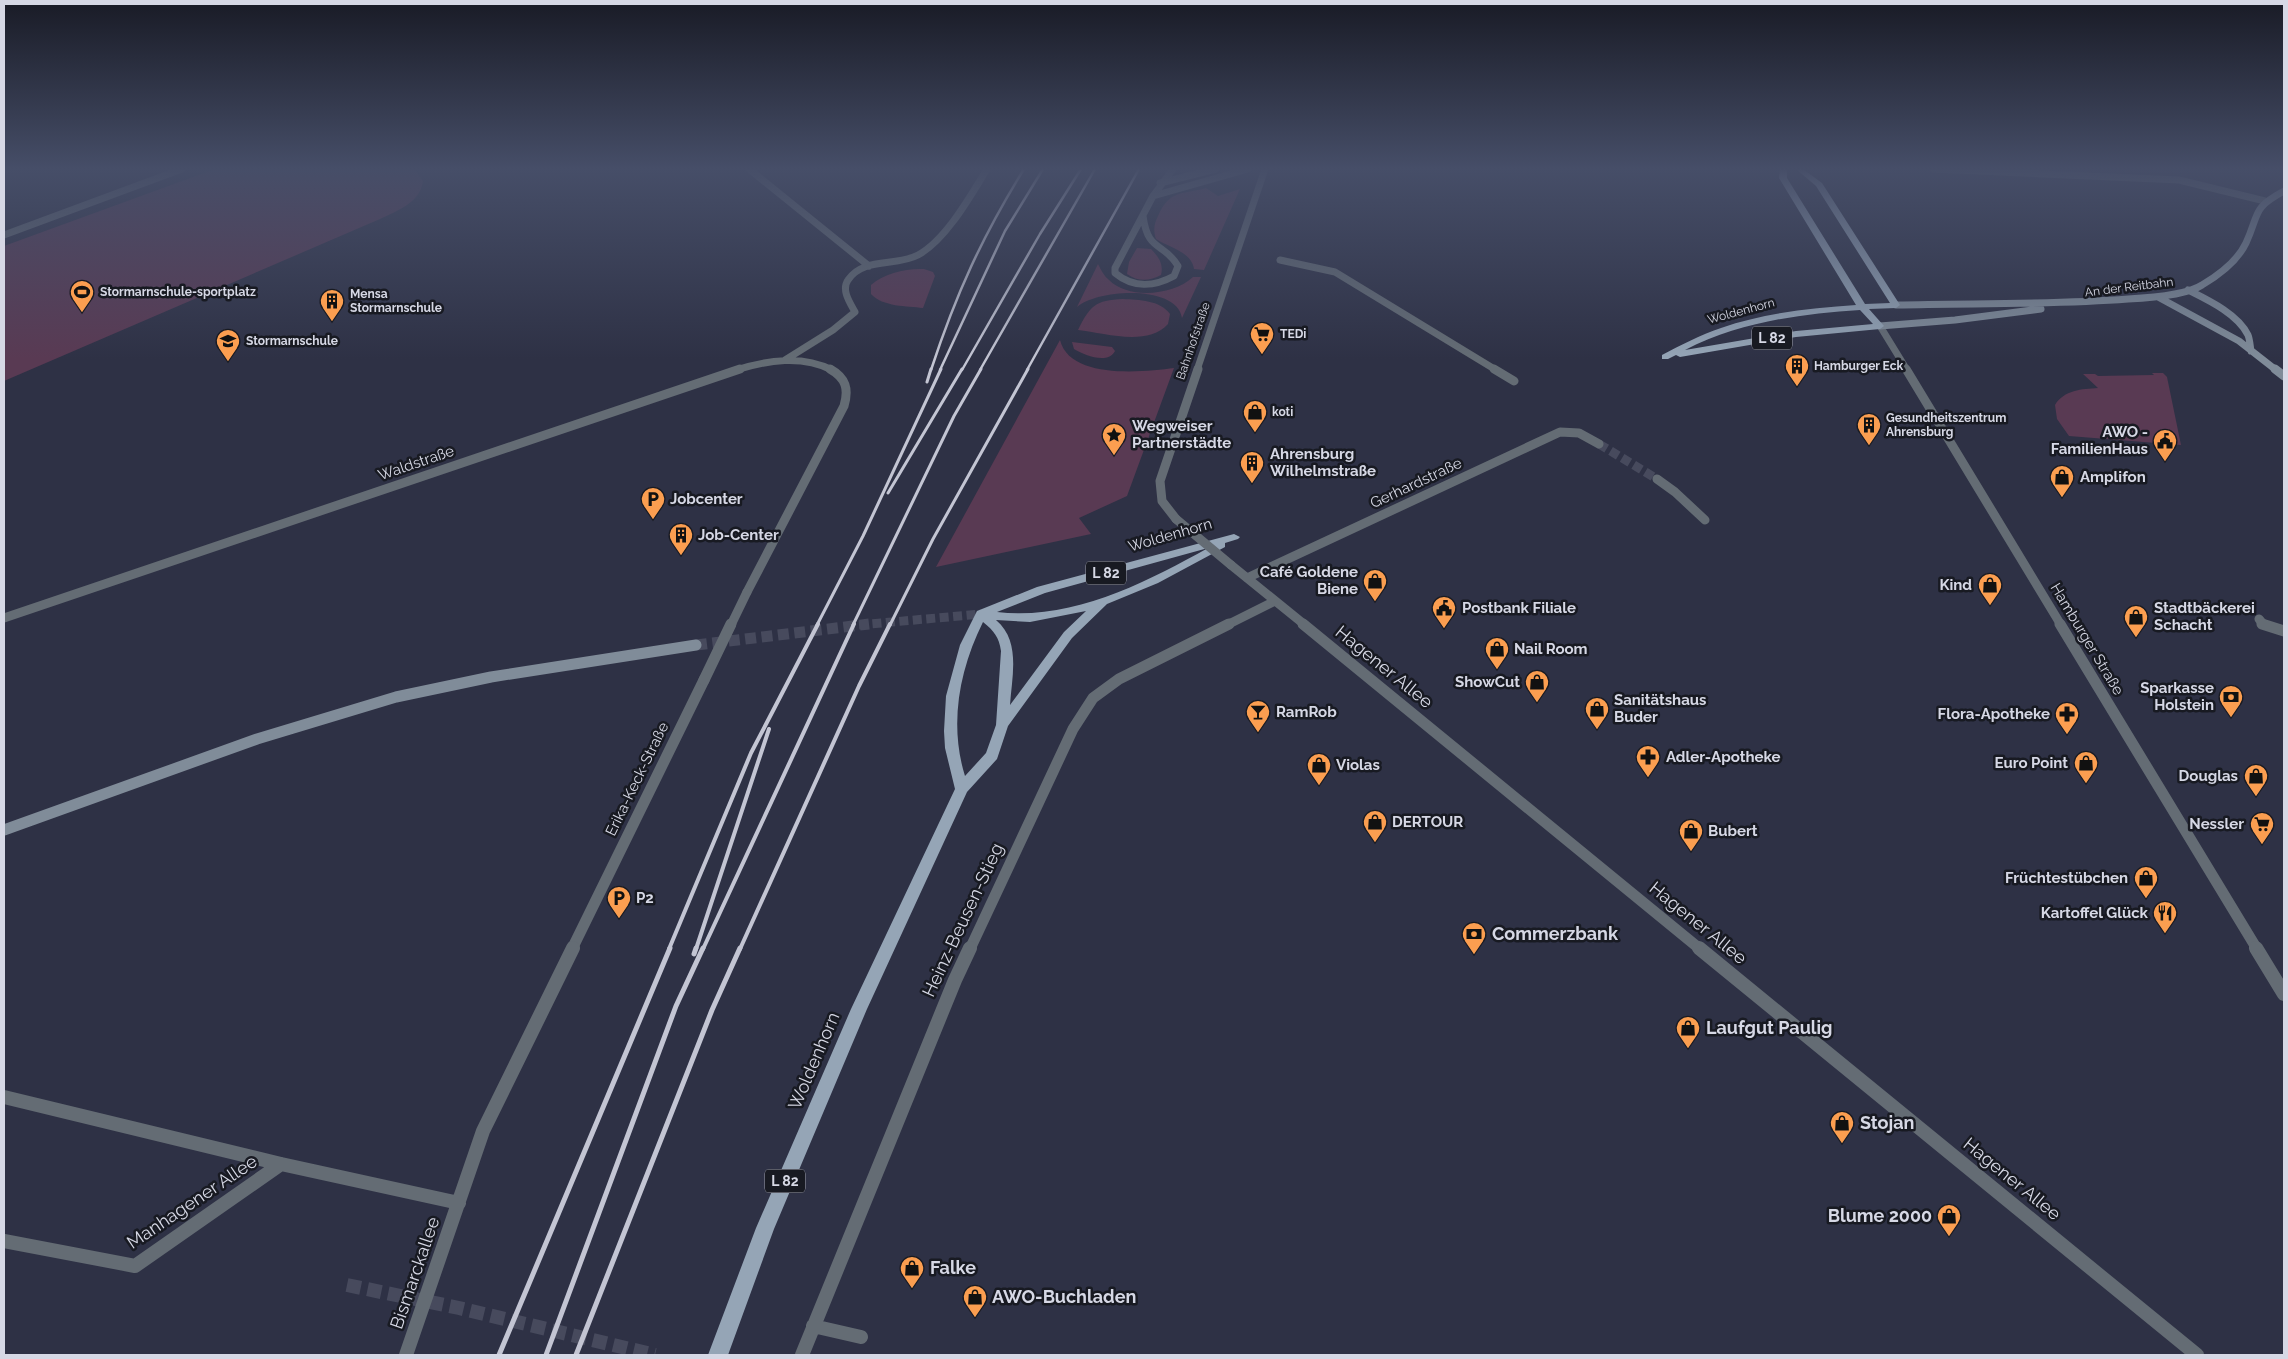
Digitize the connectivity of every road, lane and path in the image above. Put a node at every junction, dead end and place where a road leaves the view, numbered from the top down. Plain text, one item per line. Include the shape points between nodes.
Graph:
1 (828, 232) edge
2 (941, 232) edge
3 (1134, 232) edge
4 (1146, 232) edge
5 (1243, 232) edge
6 (1816, 232) edge
7 (1849, 232) edge
8 (2249, 232) edge
9 (1280, 260) dead end
10 (869, 266) junction
11 (2188, 290) junction
12 (2158, 297) junction
13 (2068, 304) junction
14 (1896, 306) junction
15 (1862, 307) junction
16 (1880, 326) junction
17 (2252, 351) junction
18 (784, 360) junction
19 (839, 376) joint
20 (2284, 376) edge
21 (1514, 381) dead end
22 (1599, 444) tunnel mouth
23 (1657, 479) tunnel mouth
24 (1176, 519) joint
25 (1705, 520) dead end
26 (1247, 578) junction
27 (1106, 599) junction
28 (1275, 601) junction
29 (981, 614) junction
30 (4, 618) edge
31 (2259, 619) dead end
32 (2284, 631) edge
33 (696, 645) tunnel mouth
34 (1002, 725) junction
35 (962, 790) junction
36 (4, 830) edge
37 (2284, 994) edge
38 (4, 1097) edge
39 (282, 1164) junction
40 (459, 1203) junction
41 (4, 1241) edge
42 (813, 1326) junction
43 (861, 1337) dead end
44 (406, 1355) edge
45 (718, 1355) edge
46 (802, 1355) edge
47 (2197, 1355) edge

1 - 10 street
2 - 10 street via 934,243 917,255 898,262
3 - 4 street via 1115,273 1120,279 1154,285 1174,276 1178,266 1172,255
5 - 24 street, Bahnhofstraße via 1160,481 1162,501
6 - 15 main road, Hamburger Straße
7 - 14 main road
8 - 11 street, An der Reitbahn via 2236,258 2210,281
9 - 21 street via 1335,272
10 - 18 street via 854,272 846,282 846,294 855,312 833,330
11 - 12 street, An der Reitbahn
11 - 17 street via 2239,324
12 - 13 street, An der Reitbahn
12 - 17 street via 2207,322
13 - 14 street, An der Reitbahn
13 - 16 street, An der Reitbahn via 1973,318
14 - 15 main road, Woldenhorn / L 82
14 - 16 main road
15 - 16 main road, Hamburger Straße
15 - 16 main road, Woldenhorn / L 82 via 1772,318 1744,325 1700,340 1666,357 1796,334
16 - 37 street, Hamburger Straße
17 - 20 street
18 - 19 street, Waldstraße via 819,364
18 - 30 street, Waldstraße via 766,361 649,398
19 - 40 street, Erika-Keck-Straße, bridge via 845,382 847,392 844,406 747,592 483,1132
22 - 26 street, Gerhardstraße via 1579,433 1560,432
23 - 25 street
24 - 26 street, Hagener Allee, bridge
26 - 28 street, Hagener Allee
27 - 29 main road, Woldenhorn / L 82 via 1030,618
27 - 29 main road, Woldenhorn / L 82 via 1181,568 1234,537 1041,590
27 - 34 main road, Woldenhorn / L 82 via 1068,635
28 - 42 street, Heinz-Beusen-Stieg via 1127,674 1093,698 1074,729 955,980
28 - 47 street, Hagener Allee
29 - 34 main road, Woldenhorn / L 82 via 1005,639
29 - 35 main road via 961,657 951,722 952,749
31 - 32 street via 2264,625
33 - 36 street via 491,677 396,697 257,739
34 - 35 main road, Woldenhorn / L 82 via 992,755
35 - 45 main road, Woldenhorn / L 82 via 855,1018 765,1228
38 - 39 street, Manhagener Allee
39 - 40 street, Manhagener Allee
39 - 41 street, Manhagener Allee via 135,1266
40 - 44 street, Bismarckallee
42 - 43 street
42 - 46 street, Heinz-Beusen-Stieg

